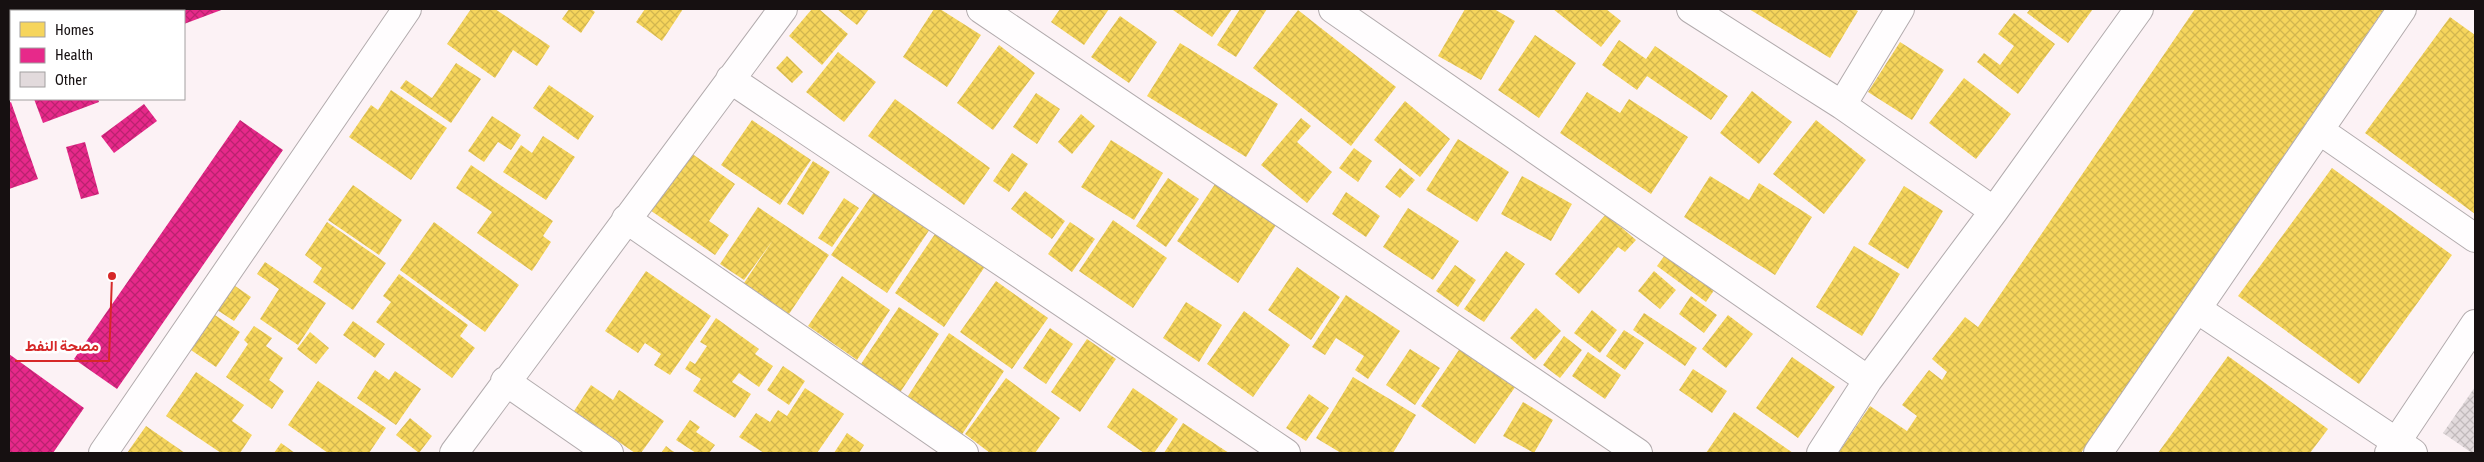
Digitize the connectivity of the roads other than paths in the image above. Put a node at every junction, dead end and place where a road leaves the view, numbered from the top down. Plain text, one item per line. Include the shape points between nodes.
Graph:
1 (407, 9) edge
2 (783, 9) edge
3 (980, 9) edge
4 (1333, 9) edge
5 (1691, 9) edge
6 (1900, 9) edge
7 (2139, 9) edge
8 (2402, 9) edge
9 (730, 79) junction
10 (1842, 104) junction
11 (2319, 130) junction
12 (1994, 211) junction
13 (626, 219) junction
14 (2475, 238) edge
15 (2197, 309) junction
16 (2475, 324) edge
17 (1868, 380) junction
18 (505, 381) junction
19 (2399, 449) edge
20 (103, 453) edge
21 (454, 453) edge
22 (609, 453) edge
23 (964, 453) edge
24 (1286, 453) edge
25 (1638, 453) edge
26 (1821, 453) edge
27 (2098, 453) edge

1 - 20 street
2 - 9 street
3 - 25 street
4 - 17 street
5 - 10 street
6 - 10 street
7 - 12 street
8 - 11 street
9 - 13 street
9 - 24 street
10 - 12 street
11 - 14 street
11 - 15 street
12 - 17 street
13 - 18 street
13 - 23 street
15 - 19 street
15 - 27 street
16 - 19 street
17 - 26 street
18 - 21 street
18 - 22 street

